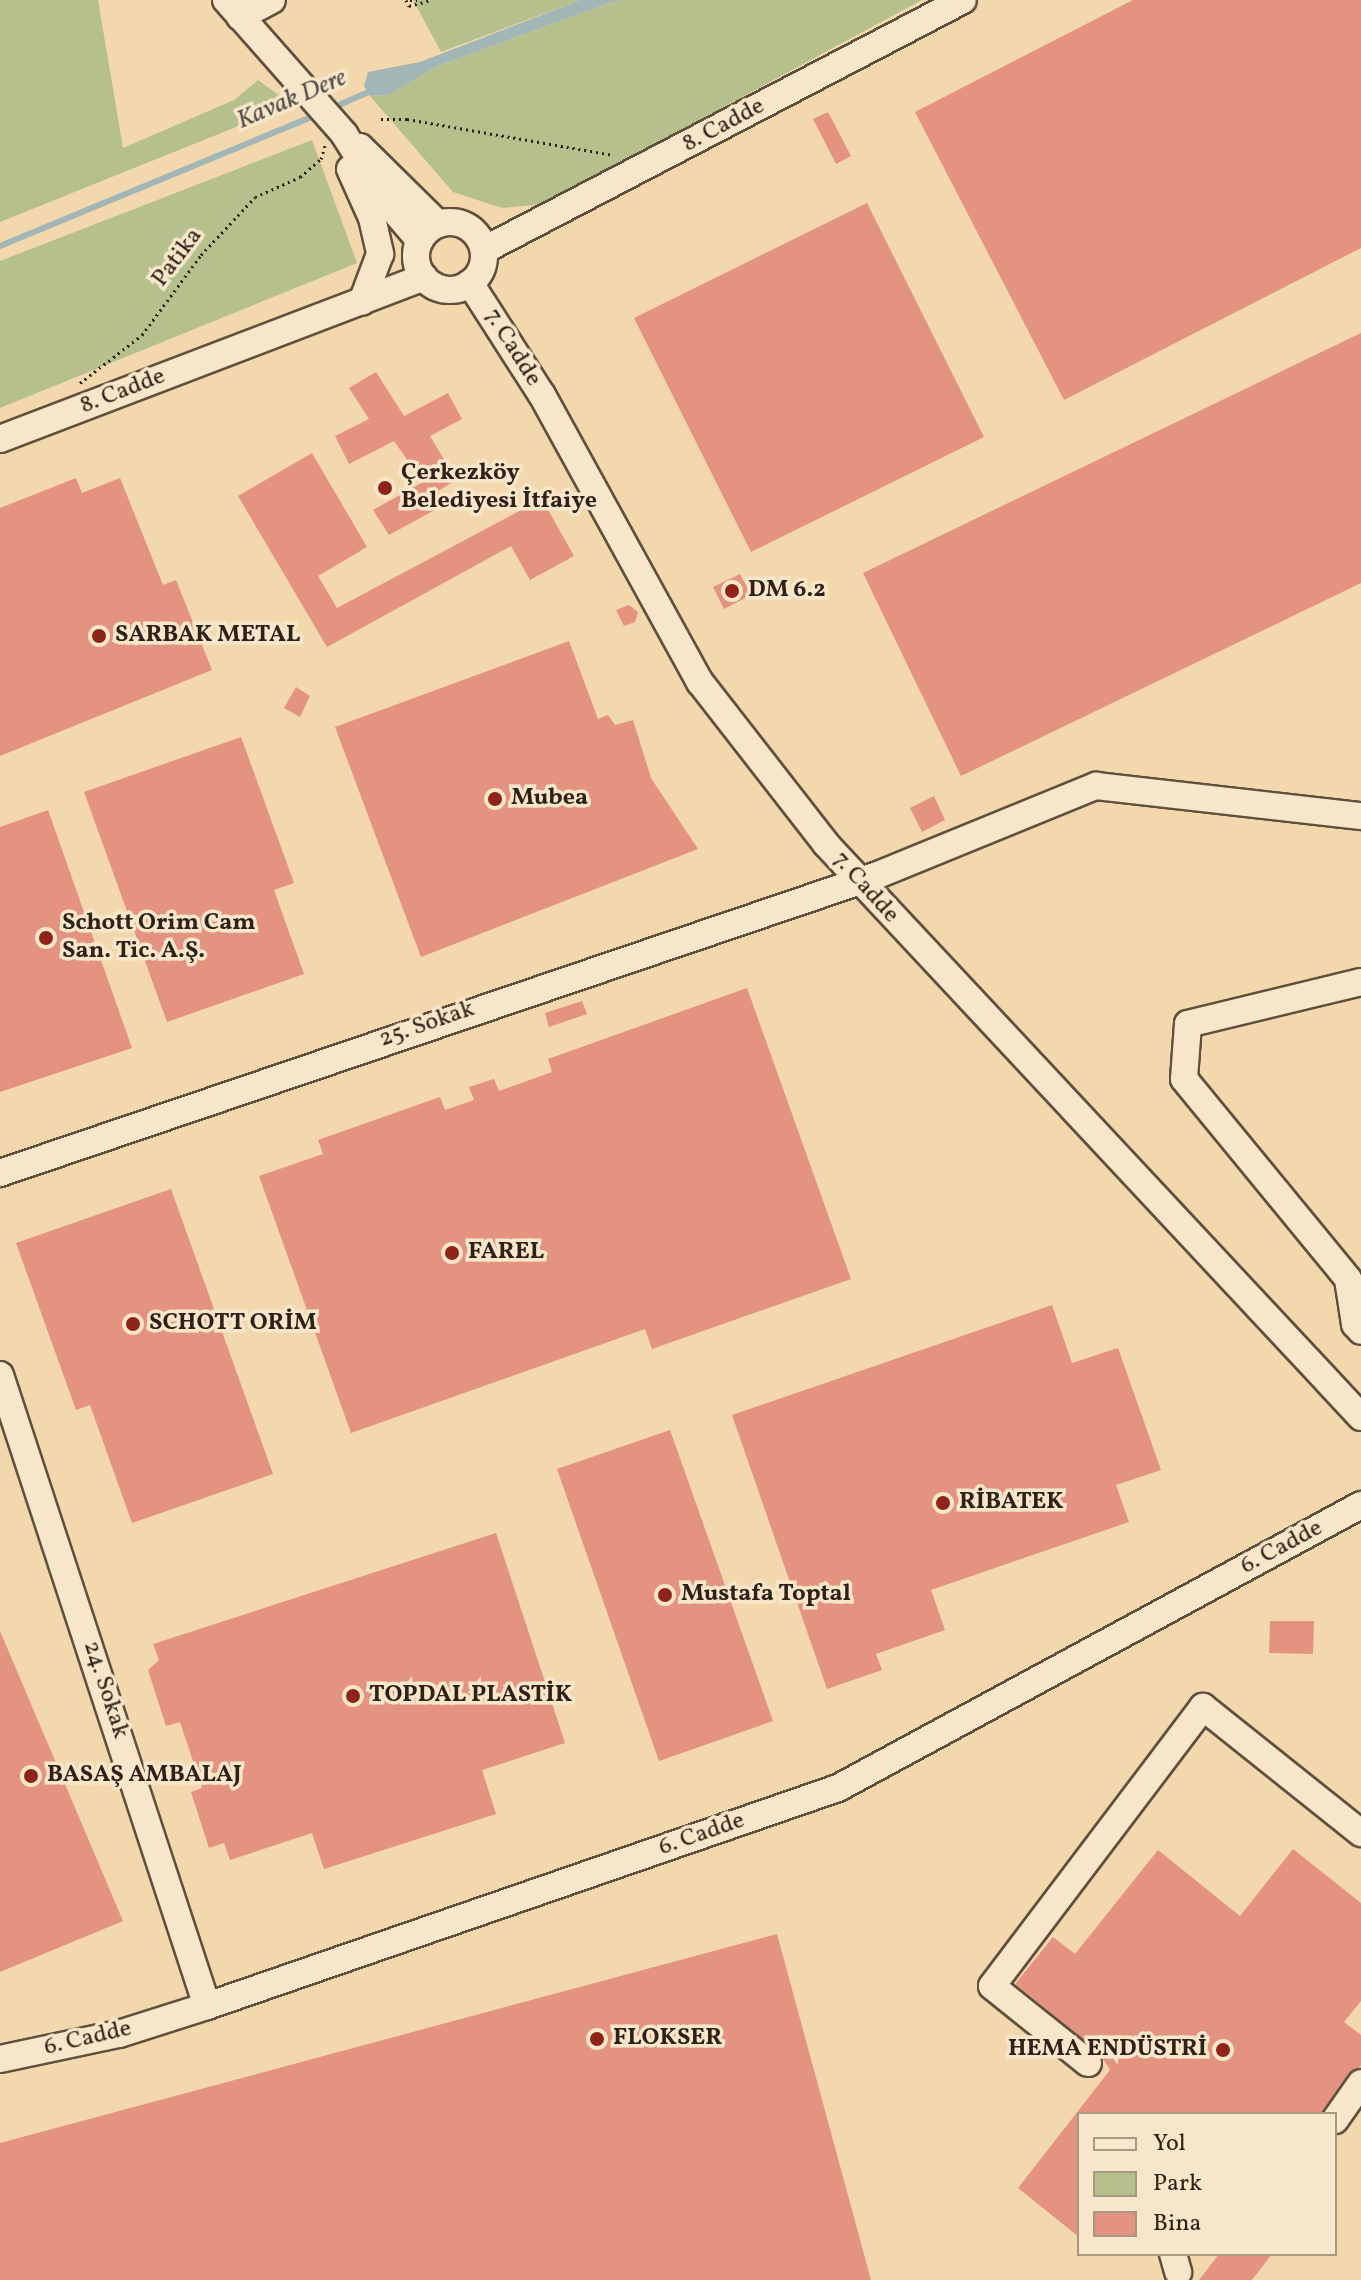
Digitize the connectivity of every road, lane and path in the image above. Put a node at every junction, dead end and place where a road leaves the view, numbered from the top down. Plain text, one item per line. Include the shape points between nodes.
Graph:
1 (272, 0) edge
2 (408, 0) edge
3 (417, 0) edge
4 (431, 0) edge
5 (963, 0) edge
6 (233, 8) edge
7 (381, 119) dead end
8 (335, 135) junction
9 (616, 156) dead end
10 (429, 232) junction
11 (484, 250) junction
12 (424, 277) junction
13 (470, 283) junction
14 (362, 302) junction
15 (75, 387) dead end
16 (0, 439) edge
17 (1361, 816) edge
18 (856, 880) junction
19 (1361, 982) edge
20 (0, 1173) edge
21 (1361, 1331) edge
22 (0, 1375) edge
23 (1361, 1417) edge
24 (1361, 1505) edge
25 (1361, 1833) edge
26 (207, 2006) junction
27 (0, 2059) edge
28 (1088, 2063) dead end
29 (1361, 2083) edge
30 (1337, 2117) edge

1 - 6 street
2 - 3 path
2 - 4 path via 409,6
5 - 11 street, 8. Cadde
6 - 8 street via 314,98
7 - 9 path via 407,119
8 - 10 street via 386,201
8 - 14 street via 372,218 380,254
8 - 15 path, Patika via 321,159 300,177 255,197 201,255 142,335
10 - 11 street via 463,225 477,235
10 - 12 street via 417,257
11 - 13 street via 482,267
12 - 13 street via 450,290
12 - 14 street, 8. Cadde
13 - 18 street, 7. Cadde via 542,395 700,682
14 - 16 street, 8. Cadde
17 - 18 street, 25. Sokak via 1096,786
18 - 20 street, 25. Sokak
18 - 23 street, 7. Cadde
19 - 21 street via 1188,1024 1184,1079 1348,1279 1355,1324
22 - 26 street, 24. Sokak
24 - 26 street, 6. Cadde via 838,1788
25 - 28 street via 1203,1707 992,1986
26 - 27 street, 6. Cadde via 119,2034
29 - 30 street

